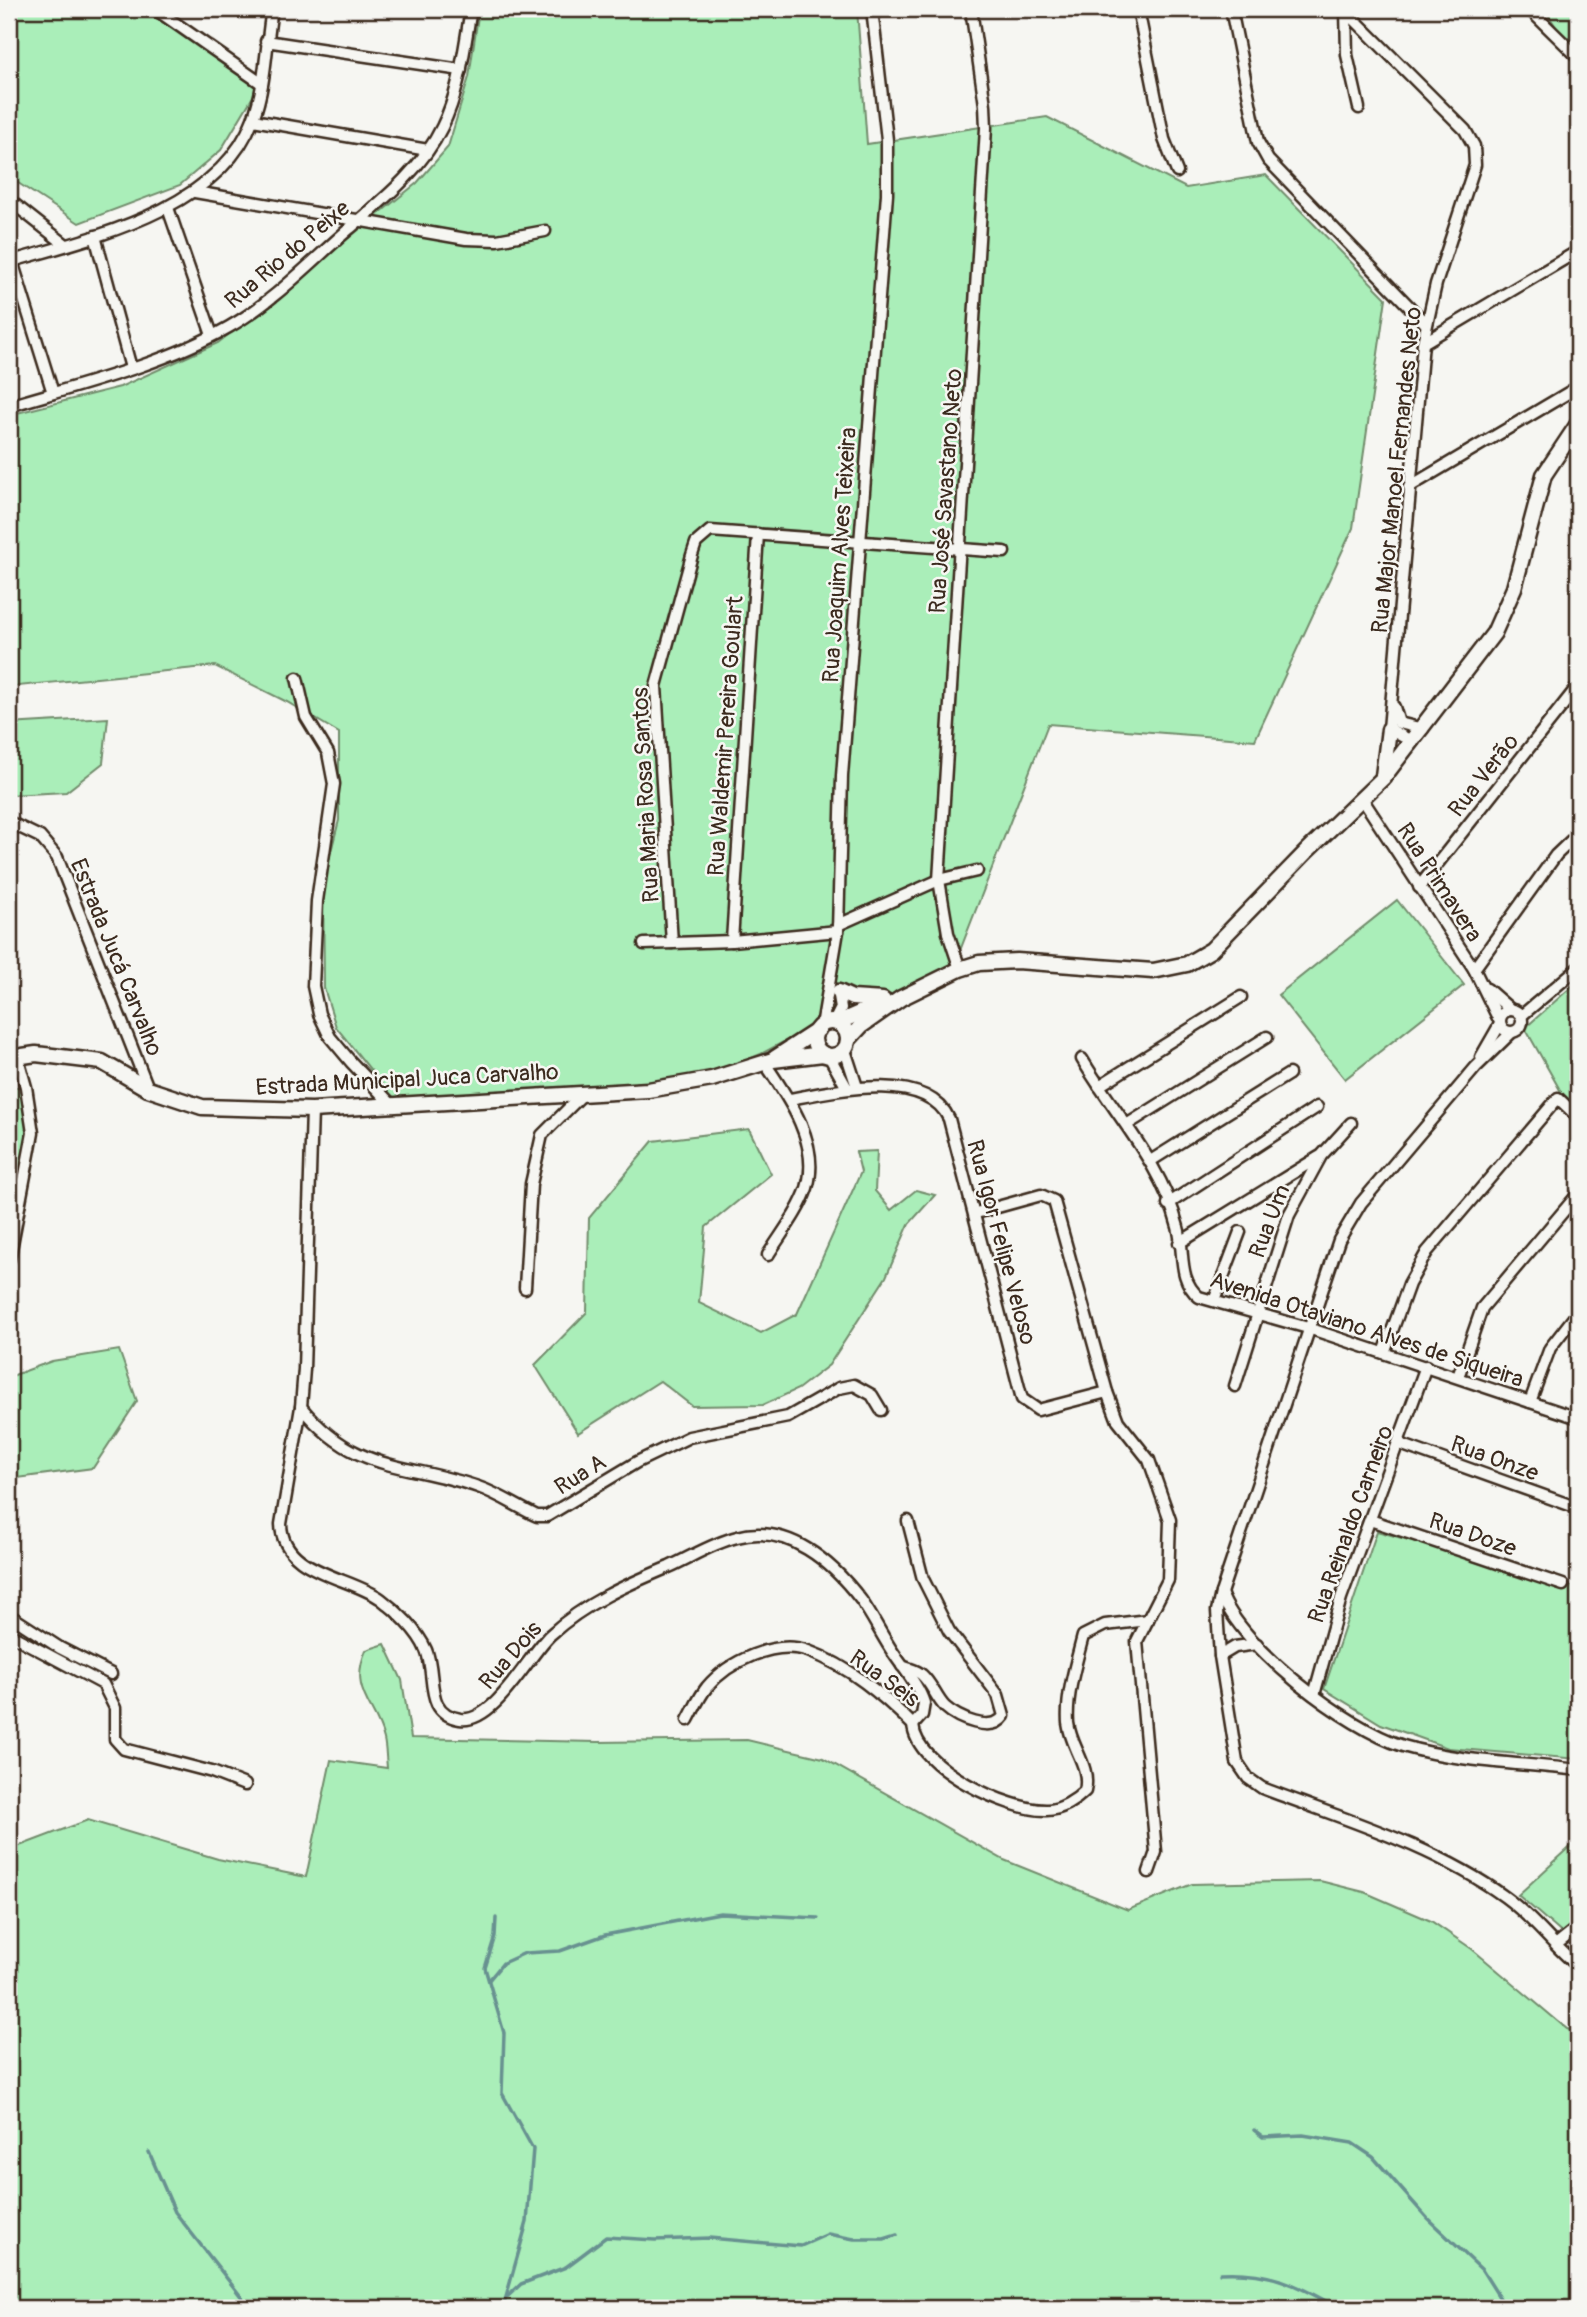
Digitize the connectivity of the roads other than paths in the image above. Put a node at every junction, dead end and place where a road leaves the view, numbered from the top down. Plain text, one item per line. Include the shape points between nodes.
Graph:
1 (155, 9) edge
2 (271, 9) edge
3 (471, 9) edge
4 (872, 9) edge
5 (971, 9) edge
6 (1138, 9) edge
7 (1231, 9) edge
8 (1345, 9) edge
9 (1530, 9) edge
10 (267, 41) junction
11 (1578, 57) edge
12 (461, 70) junction
13 (261, 83) junction
14 (1359, 108) dead end
15 (253, 120) junction
16 (428, 150) junction
17 (1177, 172) dead end
18 (195, 192) junction
19 (9, 200) edge
20 (168, 208) junction
21 (357, 222) junction
22 (545, 231) dead end
23 (94, 236) junction
24 (66, 245) junction
25 (1578, 251) edge
26 (10, 261) edge
27 (1426, 324) junction
28 (212, 335) junction
29 (1423, 343) junction
30 (131, 368) junction
31 (1578, 387) edge
32 (53, 393) junction
33 (9, 406) edge
34 (1576, 435) edge
35 (1409, 487) junction
36 (758, 534) junction
37 (858, 540) junction
38 (961, 548) junction
39 (1004, 552) dead end
40 (297, 678) dead end
41 (1578, 686) edge
42 (1393, 700) junction
43 (1389, 729) junction
44 (1423, 729) junction
45 (1413, 742) junction
46 (1383, 778) junction
47 (1363, 800) junction
48 (9, 822) edge
49 (1578, 834) edge
50 (977, 871) dead end
51 (939, 880) junction
52 (1419, 887) junction
53 (838, 928) junction
54 (732, 941) junction
55 (672, 943) junction
56 (644, 944) dead end
57 (960, 968) junction
58 (1578, 968) edge
59 (1474, 969) junction
60 (833, 973) junction
61 (1484, 986) junction
62 (839, 992) junction
63 (1241, 997) dead end
64 (895, 999) junction
65 (1511, 1010) junction
66 (1521, 1016) junction
67 (1499, 1022) junction
68 (828, 1025) junction
69 (1511, 1033) junction
70 (1266, 1037) dead end
71 (847, 1045) junction
72 (826, 1055) junction
73 (13, 1057) edge
74 (1082, 1059) dead end
75 (768, 1061) junction
76 (1476, 1067) junction
77 (1289, 1074) dead end
78 (1099, 1086) junction
79 (852, 1087) junction
80 (148, 1089) junction
81 (583, 1094) junction
82 (790, 1100) junction
83 (392, 1105) junction
84 (1317, 1107) dead end
85 (312, 1110) junction
86 (1578, 1117) edge
87 (1351, 1123) dead end
88 (1128, 1124) junction
89 (1321, 1156) junction
90 (1152, 1160) junction
91 (1578, 1194) edge
92 (1168, 1204) junction
93 (976, 1213) junction
94 (1240, 1232) dead end
95 (1179, 1243) junction
96 (768, 1255) dead end
97 (9, 1260) edge
98 (525, 1288) dead end
99 (1214, 1301) junction
100 (1578, 1312) edge
101 (1258, 1314) junction
102 (1308, 1328) junction
103 (1384, 1353) junction
104 (1426, 1366) junction
105 (1458, 1377) junction
106 (1235, 1386) dead end
107 (1107, 1392) junction
108 (1530, 1402) junction
109 (301, 1407) junction
110 (881, 1410) dead end
111 (1578, 1418) edge
112 (1400, 1444) junction
113 (1578, 1508) edge
114 (1370, 1520) junction
115 (908, 1521) dead end
116 (1563, 1585) dead end
117 (1221, 1592) junction
118 (9, 1615) edge
119 (1148, 1620) junction
120 (9, 1634) edge
121 (1257, 1644) junction
122 (1220, 1656) junction
123 (902, 1666) junction
124 (111, 1674) dead end
125 (1314, 1695) junction
126 (922, 1715) joint
127 (688, 1720) dead end
128 (913, 1725) junction
129 (1578, 1770) edge
130 (245, 1786) dead end
131 (1149, 1872) dead end
132 (1578, 1927) edge
133 (1557, 1944) junction
134 (1578, 1966) edge

1 - 13 street
2 - 10 street
3 - 12 street, Rua Rio do Peixe
4 - 37 street, Rua Joaquim Alves Teixeira via 887,140 887,194
5 - 38 street, Rua José Savastano Neto via 985,105
6 - 17 street via 1164,139
7 - 27 street via 1258,142 1268,160
8 - 14 street via 1347,55
8 - 27 street, Rua Major Manoel Fernandes Neto via 1465,130 1474,146 1475,165
9 - 11 street
10 - 12 street
10 - 13 street
12 - 16 street, Rua Rio do Peixe via 451,107
13 - 15 street
15 - 16 street
15 - 18 street via 224,164
16 - 21 street, Rua Rio do Peixe via 411,173
18 - 20 street
18 - 21 street
19 - 24 street
20 - 23 street
20 - 28 street
21 - 22 street via 486,240
21 - 28 street, Rua Rio do Peixe via 261,304
23 - 24 street
23 - 30 street
24 - 26 street
25 - 29 street
26 - 32 street
27 - 29 street, Rua Major Manoel Fernandes Neto
28 - 30 street, Rua Rio do Peixe
29 - 35 street, Rua Major Manoel Fernandes Neto
30 - 32 street, Rua Rio do Peixe
31 - 35 street
32 - 33 street, Rua Rio do Peixe
34 - 44 street via 1551,463 1539,490 1501,620
35 - 42 street, Rua Major Manoel Fernandes Neto
36 - 37 street
36 - 54 street, Rua Waldemir Pereira Goulart
36 - 55 street, Rua Maria Rosa Santos via 710,531 696,543 656,686
37 - 38 street
37 - 53 street, Rua Joaquim Alves Teixeira via 842,776
38 - 39 street
38 - 51 street, Rua José Savastano Neto
40 - 83 street via 306,717 328,752 334,785 317,901 313,986 319,1014 344,1054
41 - 52 street, Rua Verão
42 - 43 street, Rua Major Manoel Fernandes Neto
42 - 44 street via 1399,723
43 - 45 street
43 - 46 street
44 - 45 street
45 - 46 street
46 - 47 street
47 - 52 street, Rua Primavera
47 - 57 street via 1196,960 1153,971 996,961
48 - 80 street, Estrada Jucá Carvalho via 40,836 57,858
49 - 59 street via 1556,855
50 - 51 street
51 - 53 street
51 - 57 street, Rua José Savastano Neto via 948,933
52 - 59 street, Rua Primavera
53 - 54 street
53 - 60 street, Rua Joaquim Alves Teixeira
54 - 55 street
55 - 56 street
57 - 64 street
58 - 66 street
59 - 61 street, Rua Primavera
60 - 62 street
60 - 68 street, Rua Joaquim Alves Teixeira
61 - 65 street, Rua Primavera
61 - 67 street, Rua Primavera
62 - 64 street via 852,998
62 - 68 street via 841,1008
63 - 78 street
64 - 68 street
64 - 71 street via 870,1018
65 - 66 street
65 - 67 street via 1503,1013
66 - 69 street via 1521,1027
67 - 69 street
67 - 76 street
68 - 71 street via 846,1030
68 - 72 street via 815,1041
68 - 75 street
69 - 76 street
70 - 88 street
71 - 72 street
71 - 79 street
72 - 75 street
72 - 79 street
73 - 80 street, Estrada Municipal Juca Carvalho via 79,1057 102,1062
73 - 97 street via 26,1087 33,1133
74 - 78 street, Avenida Otaviano Alves de Siqueira
75 - 81 street, Estrada Municipal Juca Carvalho via 712,1079 648,1090
75 - 82 street
76 - 102 street via 1361,1203 1348,1224
77 - 90 street
78 - 88 street, Avenida Otaviano Alves de Siqueira
79 - 82 street, Rua Igor Felipe Veloso
79 - 93 street, Rua Igor Felipe Veloso via 914,1092 942,1105
80 - 85 street, Estrada Municipal Juca Carvalho via 202,1107
81 - 83 street, Estrada Municipal Juca Carvalho
81 - 98 street via 542,1135 531,1184
82 - 96 street via 804,1135 810,1168 802,1199
83 - 85 street, Estrada Municipal Juca Carvalho
84 - 92 street
85 - 109 street, Rua Dois
86 - 103 street via 1558,1098 1427,1252 1409,1284
87 - 89 street, Rua Um
88 - 90 street, Avenida Otaviano Alves de Siqueira
89 - 95 street
89 - 101 street, Rua Um via 1289,1215
90 - 92 street, Avenida Otaviano Alves de Siqueira
91 - 105 street via 1482,1308
92 - 95 street, Avenida Otaviano Alves de Siqueira
93 - 107 street via 1041,1195 1054,1201
93 - 107 street, Rua Igor Felipe Veloso via 1022,1399 1038,1410
94 - 99 street
95 - 99 street, Avenida Otaviano Alves de Siqueira via 1192,1291
99 - 101 street, Avenida Otaviano Alves de Siqueira
100 - 108 street via 1550,1348
101 - 102 street, Avenida Otaviano Alves de Siqueira
101 - 106 street, Rua Um
102 - 103 street, Avenida Otaviano Alves de Siqueira
102 - 117 street
103 - 104 street, Avenida Otaviano Alves de Siqueira
104 - 105 street, Avenida Otaviano Alves de Siqueira
104 - 112 street, Rua Reinaldo Carneiro
105 - 108 street, Avenida Otaviano Alves de Siqueira
107 - 119 street via 1118,1421 1149,1460 1170,1520 1168,1580
108 - 111 street, Avenida Otaviano Alves de Siqueira
109 - 110 street, Rua A via 351,1452 478,1487 537,1516 547,1516 689,1437 788,1417 839,1388 853,1385 872,1395
109 - 123 street, Rua Dois via 281,1537 296,1557 376,1595 396,1613 425,1647 434,1700 447,1715 468,1719 489,1709 550,1635 607,1595 723,1541 754,1534 794,1542 827,1561 865,1606
112 - 113 street, Rua Onze
112 - 114 street, Rua Reinaldo Carneiro
114 - 116 street, Rua Doze
114 - 125 street, Rua Reinaldo Carneiro via 1341,1598
115 - 123 street via 922,1579 949,1631 998,1695 1004,1716 989,1724 964,1717 943,1705 922,1675
117 - 121 street via 1226,1606
117 - 122 street
118 - 124 street
119 - 128 street via 1105,1625 1083,1636 1068,1722 1088,1780 1086,1791 1057,1809 1028,1807 949,1775 921,1746
119 - 131 street via 1138,1642 1156,1852
120 - 130 street via 103,1684 113,1700 115,1739 124,1749 212,1772
121 - 122 street via 1235,1647
121 - 125 street
122 - 133 street via 1237,1762 1248,1778 1262,1788 1443,1861 1503,1895
123 - 126 street, Rua Dois via 922,1698
125 - 129 street via 1399,1745
126 - 128 street, Rua Seis
127 - 128 street, Rua Seis via 707,1688 730,1668 768,1651 799,1649 872,1687
132 - 133 street
133 - 134 street

